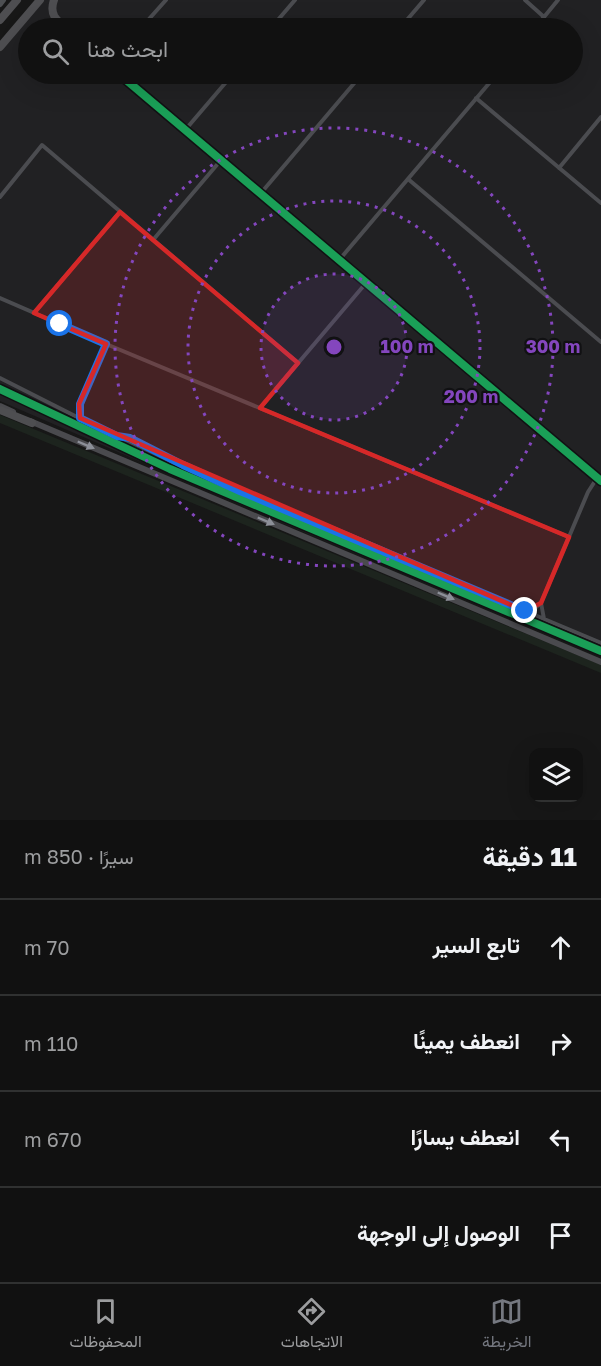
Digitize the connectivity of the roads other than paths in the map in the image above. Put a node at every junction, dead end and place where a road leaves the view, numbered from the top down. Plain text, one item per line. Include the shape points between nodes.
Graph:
1 (3, 0) edge
2 (17, 0) edge
3 (40, 0) edge
4 (54, 0) edge
5 (166, 0) edge
6 (295, 0) edge
7 (424, 0) edge
8 (525, 0) edge
9 (558, 0) edge
10 (0, 4) edge
11 (544, 17) joint
12 (25, 18) edge
13 (55, 18) edge
14 (150, 18) edge
15 (280, 18) edge
16 (409, 18) edge
17 (0, 20) edge
18 (18, 26) edge
19 (0, 47) edge
20 (131, 84) edge
21 (224, 84) edge
22 (354, 84) edge
23 (488, 84) edge
24 (476, 98) junction
25 (601, 117) edge
26 (186, 129) junction
27 (221, 160) junction
28 (559, 168) junction
29 (408, 179) junction
30 (261, 193) junction
31 (0, 197) edge
32 (601, 203) edge
33 (120, 212) junction
34 (153, 240) junction
35 (340, 259) junction
36 (366, 282) junction
37 (0, 298) edge
38 (34, 313) junction
39 (601, 342) edge
40 (106, 344) junction
41 (298, 363) junction
42 (0, 378) edge
43 (0, 389) edge
44 (0, 408) edge
45 (73, 408) junction
46 (260, 408) junction
47 (80, 418) junction
48 (32, 423) joint
49 (117, 436) junction
50 (182, 473) junction
51 (599, 479) edge
52 (569, 537) junction
53 (541, 603) junction
54 (525, 611) junction
55 (544, 619) junction
56 (601, 643) edge
57 (601, 651) edge
58 (601, 662) edge

1 - 10 main road
2 - 17 highway
3 - 12 highway
4 - 13 highway
5 - 14 street
6 - 15 street
7 - 16 street
8 - 11 street
9 - 11 street
18 - 19 highway
20 - 26 street
21 - 26 street
22 - 30 street
23 - 24 street
24 - 28 street
24 - 29 street
25 - 28 street
26 - 27 street
27 - 30 street
27 - 34 street
28 - 32 street
29 - 35 street
29 - 39 street
30 - 35 street
31 - 33 street via 42,145
33 - 34 street
33 - 38 street
34 - 41 street
35 - 36 street
36 - 41 street
36 - 51 street
37 - 38 street
38 - 40 street
40 - 45 street
40 - 46 street
41 - 46 street
42 - 45 street
43 - 50 street
44 - 48 highway
45 - 47 street
45 - 47 street
46 - 52 street
47 - 49 street
48 -> 58 street
49 - 50 street
49 - 54 street via 130,438 240,491
50 - 57 street
51 - 52 street via 588,492
52 - 53 street
53 - 54 street
53 - 55 street
54 - 55 street
55 - 56 street

